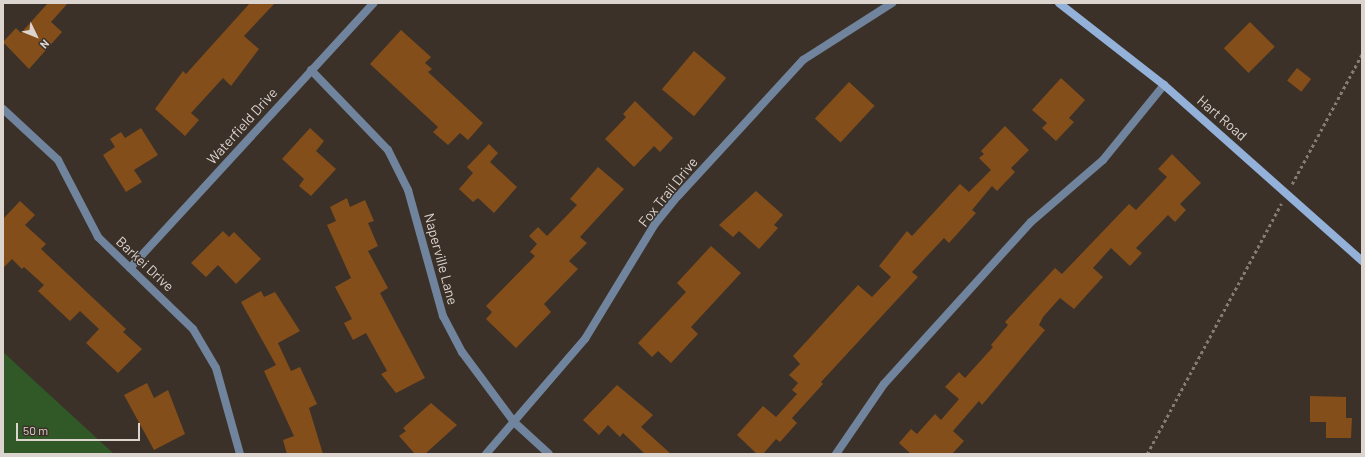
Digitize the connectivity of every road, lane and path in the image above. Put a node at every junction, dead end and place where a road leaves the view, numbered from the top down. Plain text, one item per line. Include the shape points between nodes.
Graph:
1 (374, 3) edge
2 (892, 3) edge
3 (1059, 3) edge
4 (1362, 54) edge
5 (311, 70) junction
6 (1164, 85) junction
7 (3, 109) edge
8 (1288, 191) junction
9 (1362, 261) edge
10 (130, 268) junction
11 (514, 422) junction
12 (240, 454) edge
13 (486, 454) edge
14 (549, 454) edge
15 (836, 454) edge
16 (1147, 454) edge

1 - 5 street, Waterfield Drive
2 - 11 street, Fox Trail Drive via 802,60 678,196 655,224 585,339
3 - 6 street, Hart Road
4 - 8 path
5 - 10 street, Waterfield Drive
5 - 11 street, Naperville Lane via 388,150 408,190 443,316 462,352
6 - 8 street, Hart Road
6 - 15 street via 1103,160 1031,222 884,384
7 - 10 street, Barkei Drive via 58,160 98,237
8 - 9 street, Hart Road
8 - 16 path
10 - 12 street, Barkei Drive via 193,329 205,348 216,368
11 - 13 street, Fox Trail Drive
11 - 14 street, Naperville Lane

